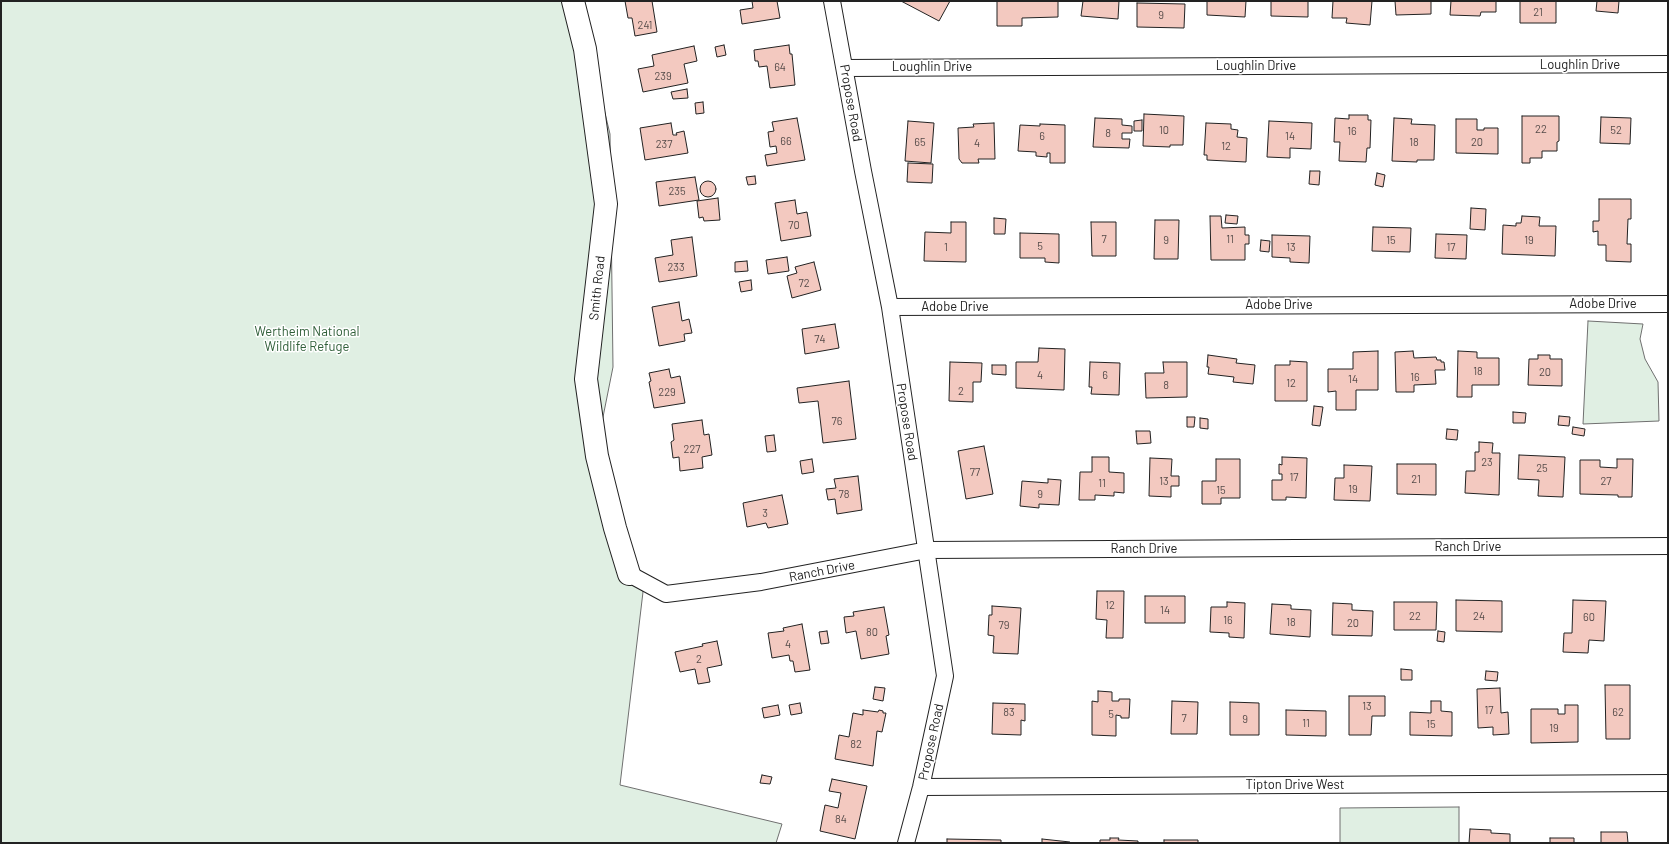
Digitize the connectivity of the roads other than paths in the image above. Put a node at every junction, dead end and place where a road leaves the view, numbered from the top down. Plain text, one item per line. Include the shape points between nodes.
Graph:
1 (573, 1) edge
2 (832, 1) edge
3 (1668, 64) edge
4 (845, 68) junction
5 (1668, 304) edge
6 (890, 307) junction
7 (1668, 546) edge
8 (926, 550) junction
9 (629, 574) joint
10 (1668, 783) edge
11 (921, 786) junction
12 (906, 843) edge

1 - 9 street, Smith Road via 585,48 606,204 586,379 597,456
2 - 4 street, Propose Road
3 - 4 street, Loughlin Drive
4 - 6 street, Propose Road
5 - 6 street, Adobe Drive
6 - 8 street, Propose Road
7 - 8 street, Ranch Drive
8 - 9 street, Ranch Drive via 761,582 666,594
8 - 11 street, Propose Road via 945,676
10 - 11 street, Tipton Drive West
11 - 12 street, Propose Road

